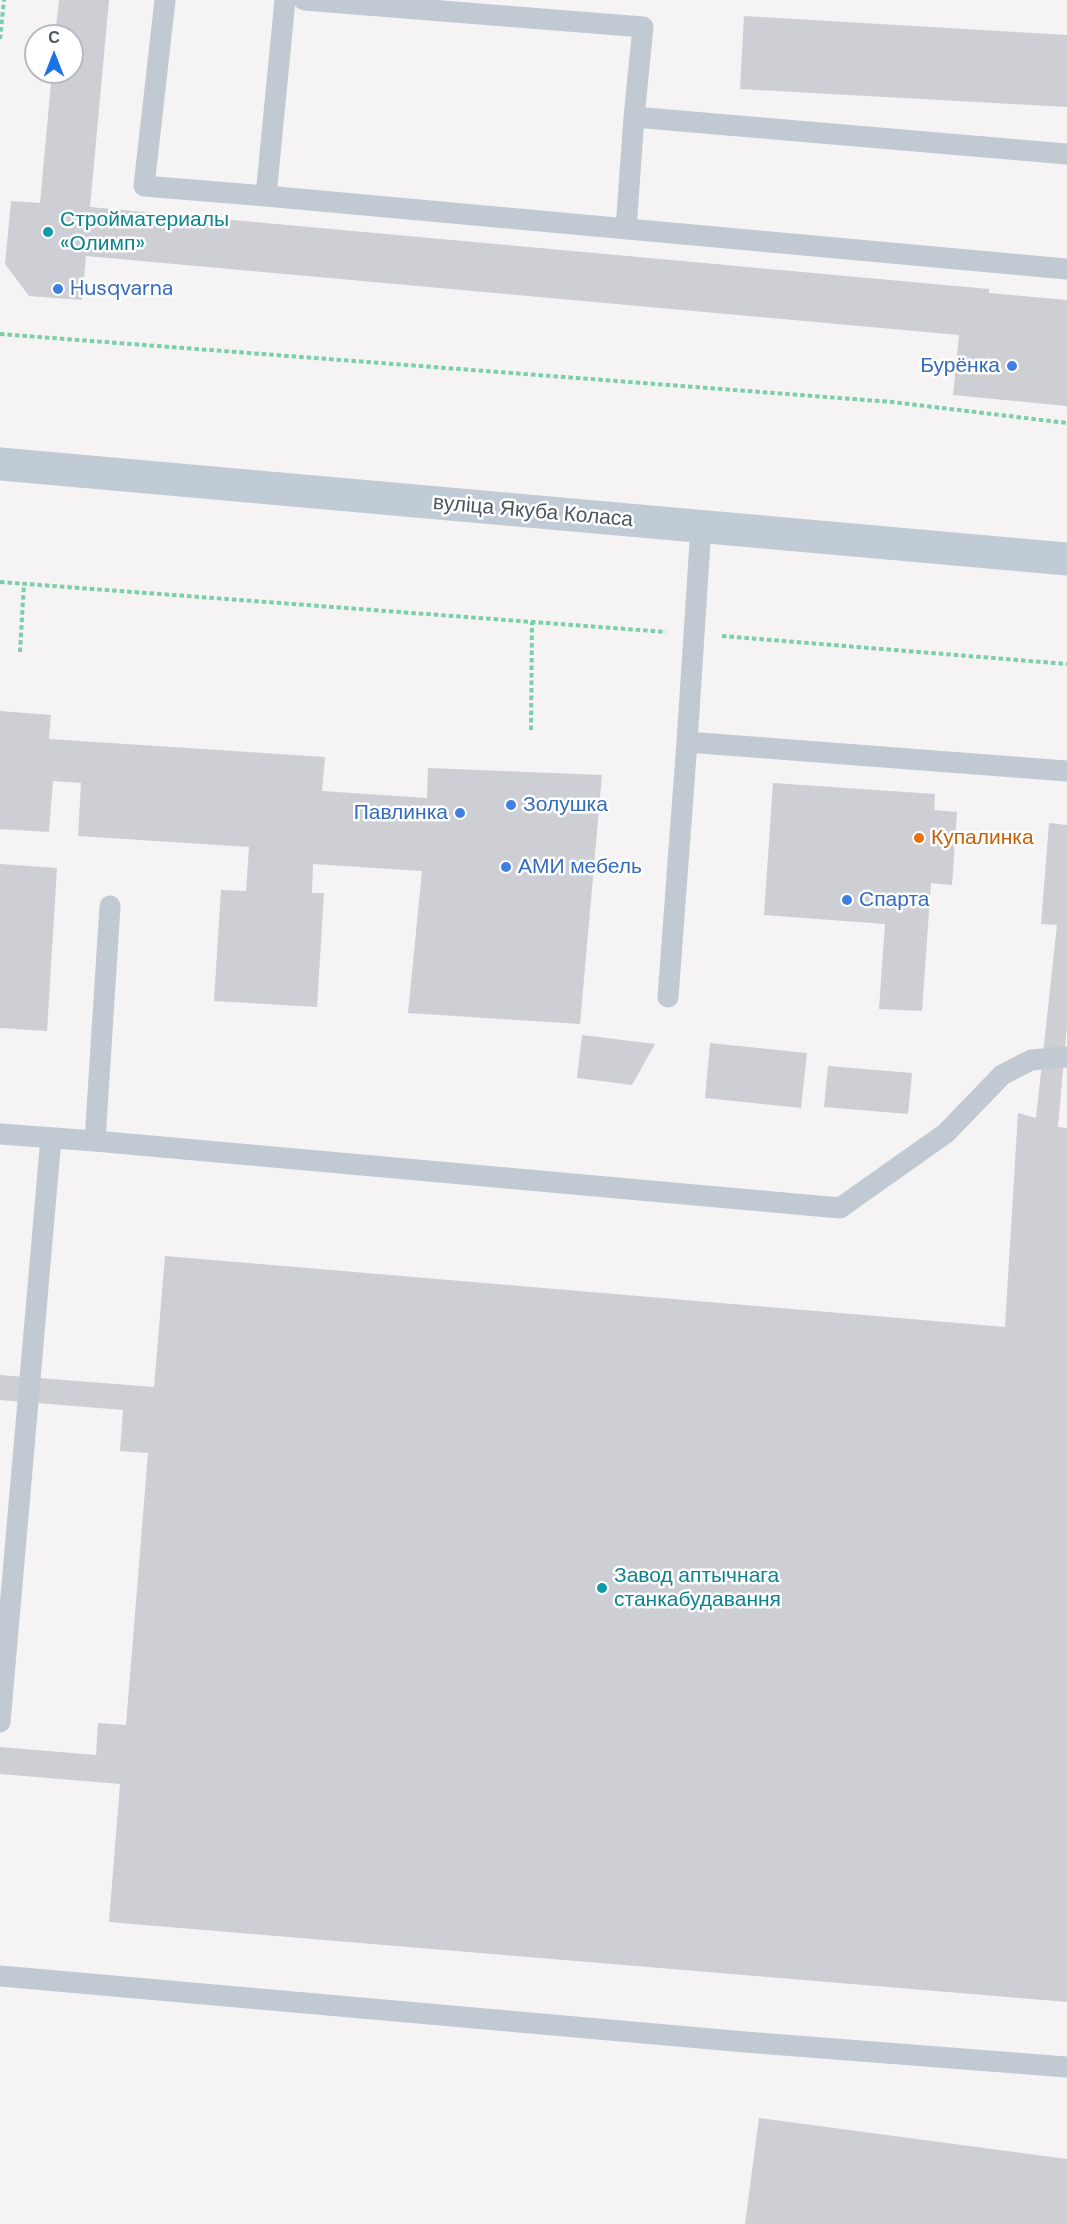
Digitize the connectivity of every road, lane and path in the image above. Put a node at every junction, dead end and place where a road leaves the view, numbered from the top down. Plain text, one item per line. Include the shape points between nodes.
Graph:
1 (4, 0) edge
2 (165, 0) edge
3 (285, 0) edge
4 (304, 0) edge
5 (0, 39) edge
6 (634, 117) junction
7 (1067, 154) edge
8 (266, 196) junction
9 (626, 228) junction
10 (1067, 269) edge
11 (0, 334) edge
12 (1067, 423) edge
13 (0, 464) edge
14 (701, 527) junction
15 (1067, 559) edge
16 (0, 582) edge
17 (24, 584) junction
18 (532, 622) junction
19 (694, 634) junction
20 (20, 651) dead end
21 (1067, 664) edge
22 (531, 730) dead end
23 (687, 742) junction
24 (1067, 771) edge
25 (110, 906) dead end
26 (668, 997) dead end
27 (1067, 1056) edge
28 (0, 1134) edge
29 (51, 1138) junction
30 (95, 1141) junction
31 (0, 1722) edge
32 (0, 1976) edge
33 (1067, 2067) edge

1 - 5 path
2 - 8 lane via 144,186
3 - 8 lane
4 - 6 lane via 643,27
6 - 7 lane
6 - 9 lane
8 - 9 lane
9 - 10 lane
11 - 12 path via 892,402
13 - 14 main road, вуліца Якуба Коласа
14 - 15 main road, вуліца Якуба Коласа
14 - 19 lane
16 - 17 path
17 - 18 path
17 - 20 path
18 - 19 path
18 - 22 path
19 - 21 path
19 - 23 lane
23 - 24 lane
23 - 26 lane
25 - 30 lane
27 - 30 lane via 1030,1060 1002,1075 946,1133 840,1208
28 - 29 lane
29 - 30 lane
29 - 31 lane
32 - 33 lane

